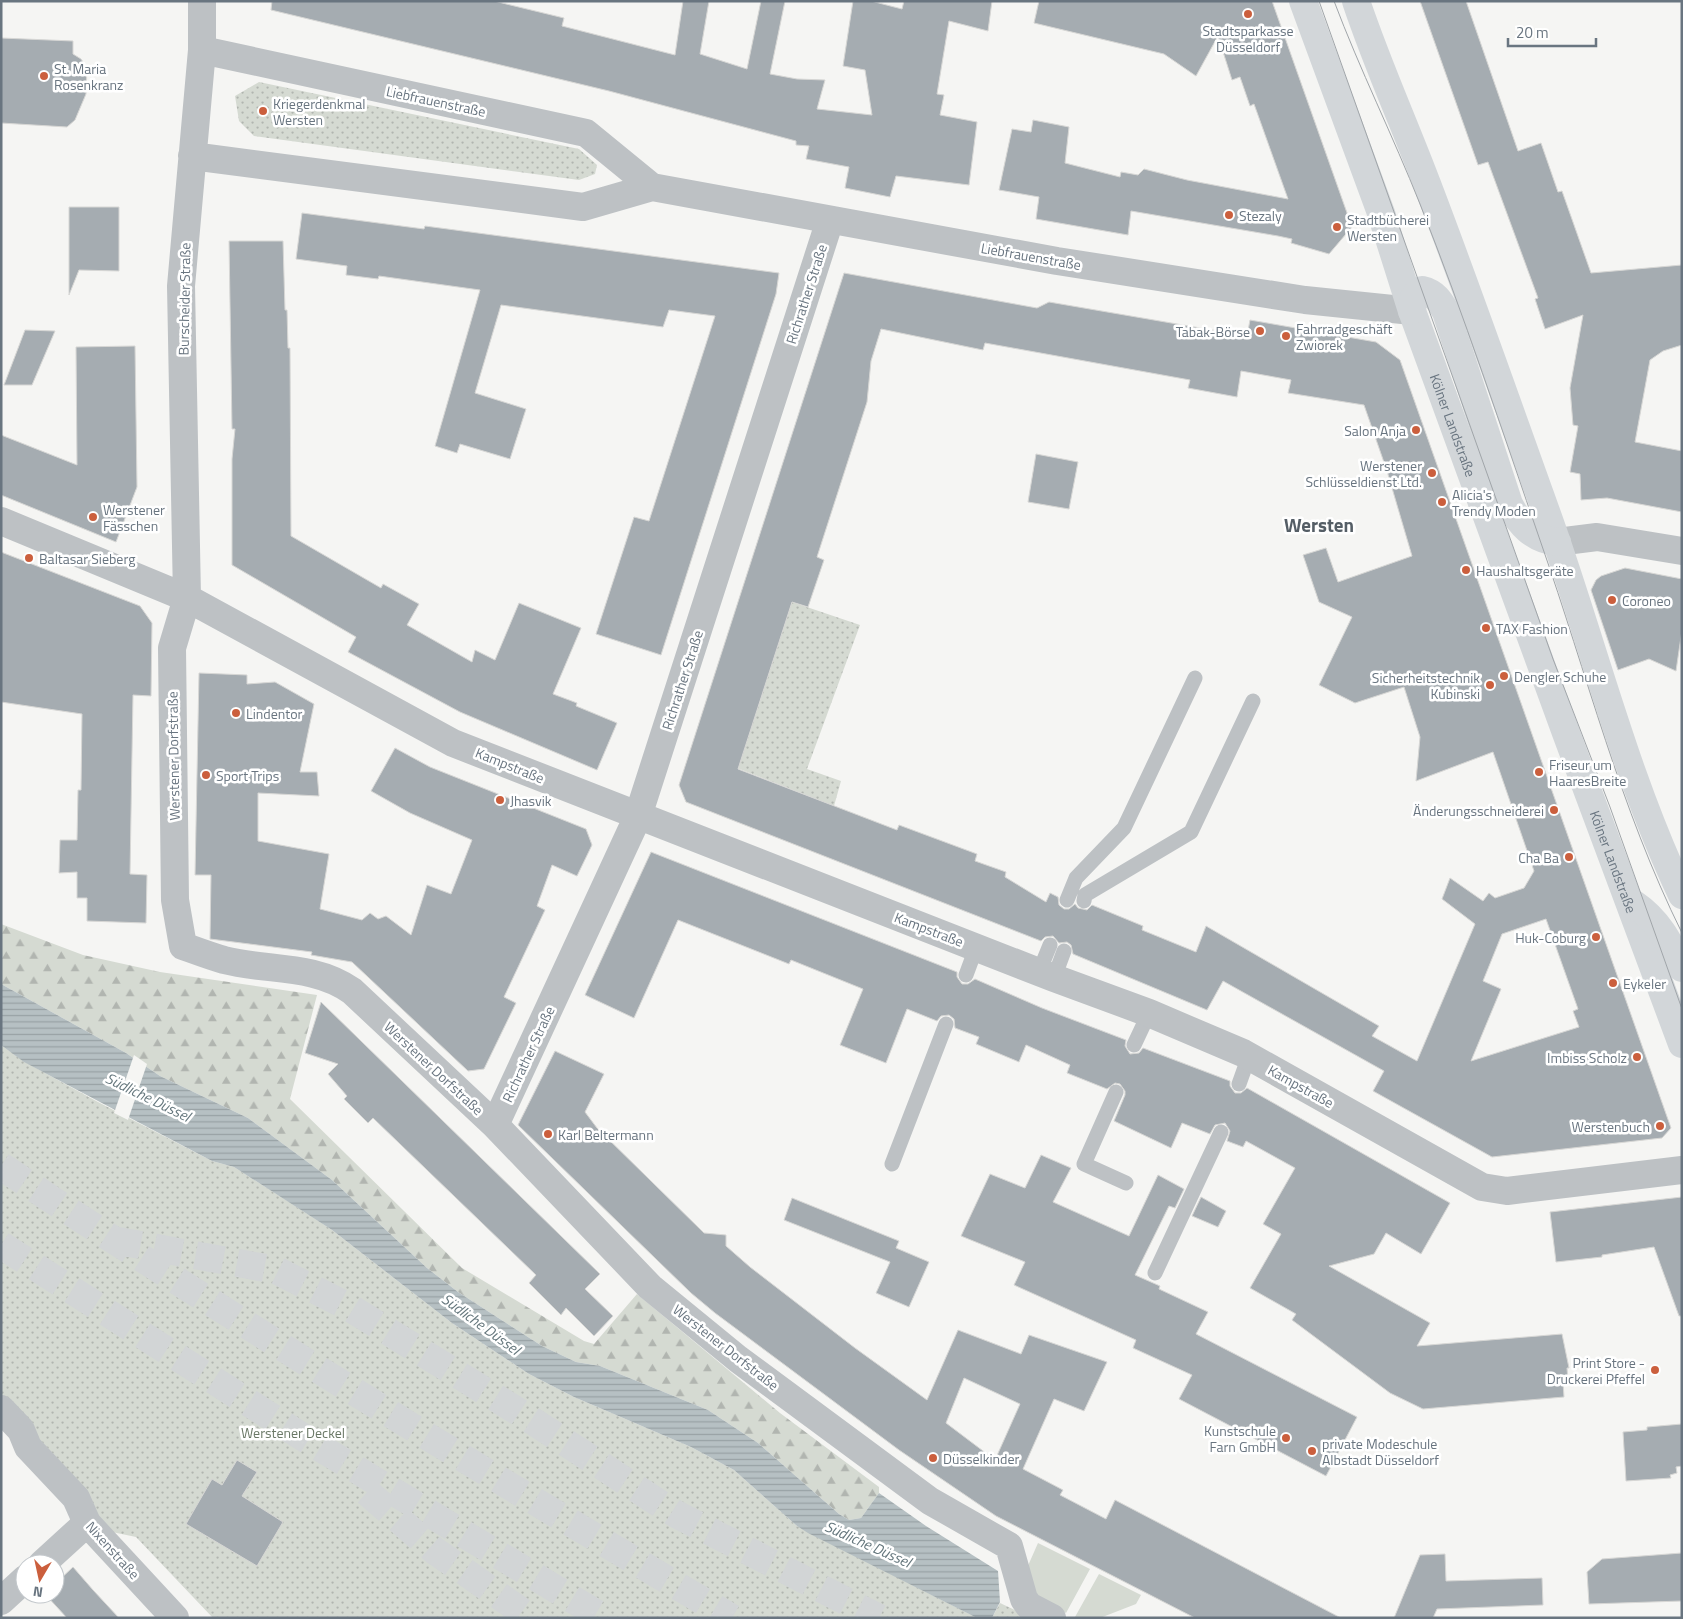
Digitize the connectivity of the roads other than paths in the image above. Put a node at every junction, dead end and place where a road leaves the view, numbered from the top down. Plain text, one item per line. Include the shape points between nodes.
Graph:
1 (202, 1) edge
2 (1303, 1) edge
3 (1356, 1) edge
4 (202, 50) junction
5 (192, 156) junction
6 (652, 187) junction
7 (830, 220) junction
8 (1412, 311) junction
9 (1, 521) edge
10 (1557, 542) junction
11 (1682, 551) edge
12 (187, 598) junction
13 (1195, 678) dead end
14 (1253, 701) dead end
15 (638, 816) junction
16 (1682, 895) edge
17 (1067, 900) dead end
18 (1084, 901) dead end
19 (1630, 902) junction
20 (976, 948) junction
21 (1057, 948) dead end
22 (1682, 968) edge
23 (966, 975) dead end
24 (1046, 975) junction
25 (1149, 1013) junction
26 (946, 1024) dead end
27 (1682, 1044) edge
28 (1134, 1045) dead end
29 (1249, 1056) junction
30 (1239, 1084) dead end
31 (1116, 1092) dead end
32 (495, 1125) junction
33 (1221, 1132) dead end
34 (892, 1164) dead end
35 (1682, 1170) edge
36 (1126, 1182) dead end
37 (1155, 1273) dead end
38 (1, 1409) edge
39 (87, 1523) junction
40 (53, 1554) edge
41 (15, 1588) edge
42 (1, 1601) edge
43 (175, 1618) edge
44 (1052, 1618) edge

1 - 4 street, Burscheider Straße
2 - 8 main road, Kölner Landstraße via 1381,213
3 - 10 main road via 1451,247
4 - 5 street, Burscheider Straße
4 - 6 street, Liebfrauenstraße via 586,133
5 - 6 street, Liebfrauenstraße via 583,207
5 - 12 street, Burscheider Straße via 181,286
6 - 7 street, Liebfrauenstraße
7 - 8 street, Liebfrauenstraße via 1305,300
7 - 15 street, Richrather Straße
8 - 10 main road via 1414,297 1422,290 1436,296 1446,312 1509,504 1528,531
8 - 19 main road, Kölner Landstraße
9 - 12 street
10 - 11 street via 1597,538
10 - 16 main road via 1617,734 1658,845
12 - 15 street, Kampstraße via 453,743
12 - 32 street, Werstener Dorfstraße via 172,648 175,900 183,946 225,960 338,981
13 - 17 lane via 1124,828 1076,878
14 - 18 lane via 1191,832 1085,895
15 - 20 street, Kampstraße
15 - 32 street, Richrather Straße
19 - 22 main road via 1647,913 1666,934
19 - 27 main road, Kölner Landstraße
20 - 23 lane
20 - 24 street, Kampstraße
21 - 24 lane
24 - 25 street, Kampstraße
25 - 28 lane
25 - 29 street, Kampstraße
26 - 34 lane
29 - 30 lane
29 - 35 street, Kampstraße via 1482,1187 1507,1191
31 - 36 lane via 1084,1164
32 - 44 street, Werstener Dorfstraße via 650,1287 738,1359 930,1501 1009,1546 1024,1599 1029,1606
33 - 37 lane
38 - 39 street, Nixenstraße via 21,1430 28,1447 76,1498
39 - 40 street
39 - 43 street, Nixenstraße
41 - 42 street

